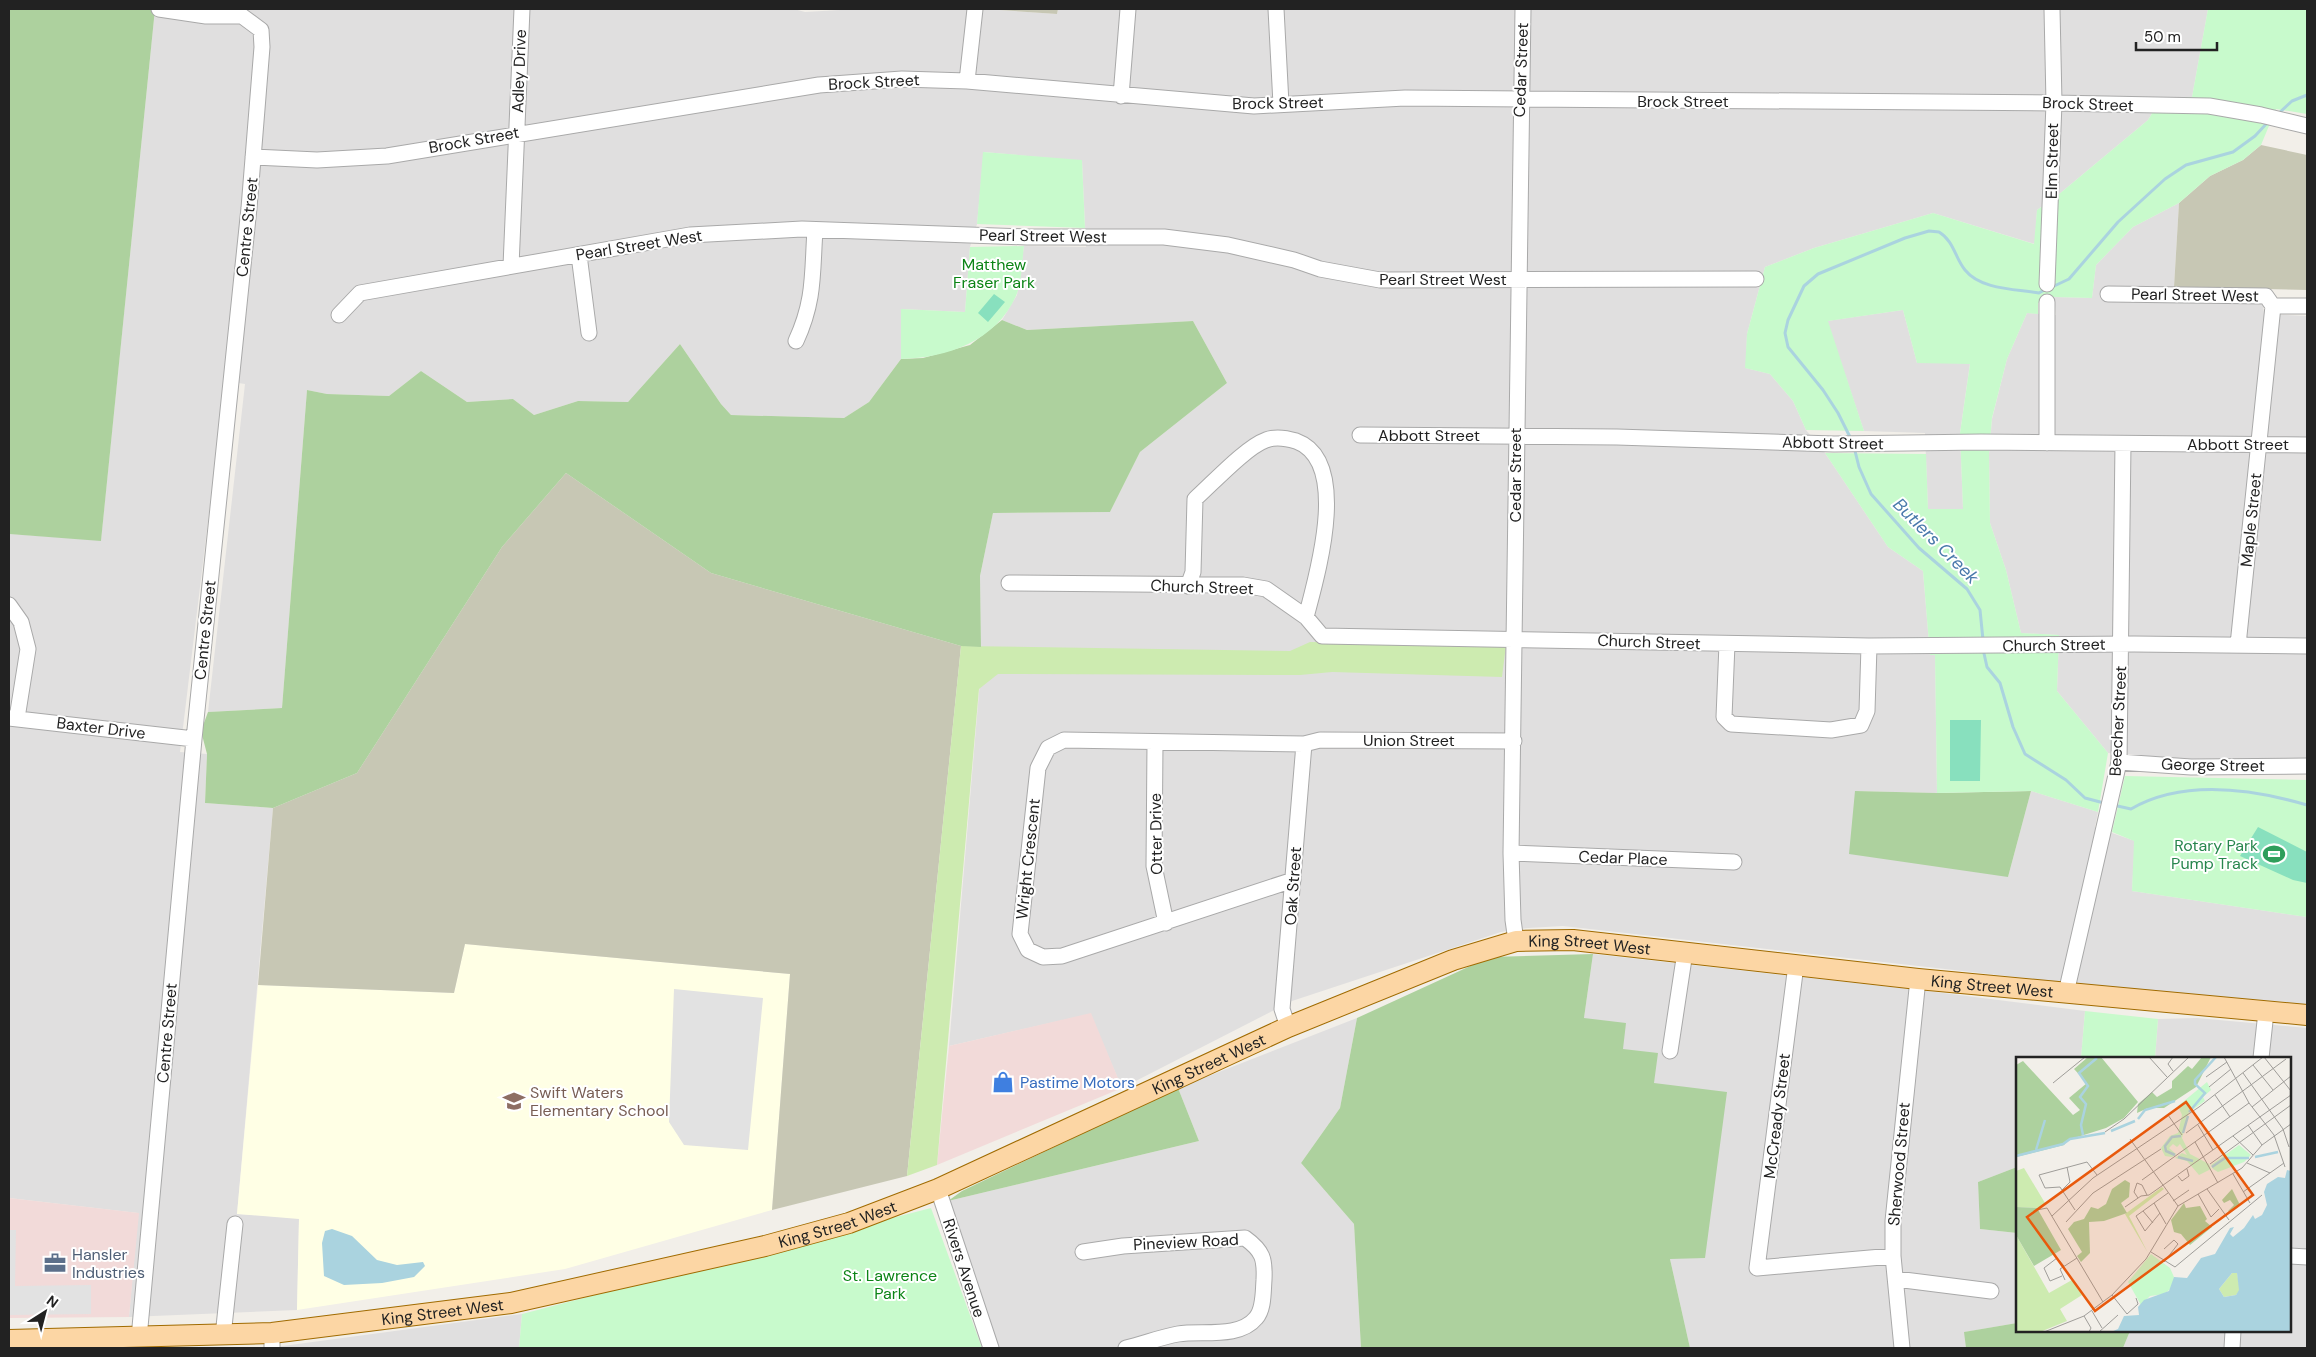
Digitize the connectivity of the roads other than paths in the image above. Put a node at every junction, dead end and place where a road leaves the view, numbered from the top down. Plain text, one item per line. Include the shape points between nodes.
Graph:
1 (158, 9) edge
2 (522, 9) edge
3 (975, 9) edge
4 (1128, 9) edge
5 (1276, 9) edge
6 (1523, 9) edge
7 (2052, 9) edge
8 (967, 81) junction
9 (1121, 96) junction
10 (1520, 99) junction
11 (2054, 103) junction
12 (1281, 104) junction
13 (2307, 126) edge
14 (517, 133) junction
15 (254, 157) junction
16 (815, 230) junction
17 (578, 255) junction
18 (511, 266) junction
19 (1756, 279) dead end
20 (1518, 280) junction
21 (2048, 284) dead end
22 (2108, 294) dead end
23 (2047, 302) dead end
24 (2273, 306) junction
25 (2307, 306) edge
26 (339, 315) dead end
27 (589, 333) dead end
28 (796, 341) dead end
29 (1360, 435) dead end
30 (1516, 437) junction
31 (2047, 443) junction
32 (2123, 444) junction
33 (2307, 444) edge
34 (2259, 445) junction
35 (1009, 583) dead end
36 (1188, 586) junction
37 (9, 605) edge
38 (1306, 617) junction
39 (1514, 638) junction
40 (1727, 644) junction
41 (2121, 644) junction
42 (2238, 645) junction
43 (1869, 646) junction
44 (2307, 646) edge
45 (13, 718) edge
46 (194, 739) junction
47 (1514, 741) junction
48 (1155, 743) junction
49 (1304, 744) junction
50 (2119, 762) junction
51 (2307, 766) edge
52 (1511, 853) junction
53 (1734, 862) dead end
54 (1293, 880) junction
55 (1166, 924) junction
56 (1516, 941) junction
57 (1685, 952) junction
58 (1796, 964) junction
59 (1918, 979) junction
60 (2066, 993) junction
61 (2266, 1012) junction
62 (2307, 1015) edge
63 (1288, 1027) junction
64 (1670, 1051) dead end
65 (2261, 1057) edge
66 (938, 1189) junction
67 (235, 1224) dead end
68 (1083, 1252) dead end
69 (1893, 1256) junction
70 (2291, 1256) edge
71 (2307, 1257) edge
72 (1896, 1279) junction
73 (1991, 1291) dead end
74 (2233, 1332) edge
75 (223, 1336) junction
76 (139, 1338) junction
77 (9, 1340) edge
78 (272, 1341) edge
79 (991, 1348) edge
80 (1126, 1348) edge
81 (1902, 1348) edge
82 (2232, 1348) edge

1 - 15 street, Centre Street via 206,16 242,16 262,30
2 - 14 street, Adley Drive
3 - 8 street
4 - 9 street
5 - 12 street
6 - 10 street, Cedar Street
7 - 11 street, Elm Street
8 - 9 street, Brock Street
8 - 14 street, Brock Street via 902,79 819,85
9 - 12 street, Brock Street via 1254,106
10 - 11 street, Brock Street
10 - 12 street, Brock Street via 1406,98
10 - 20 street, Cedar Street
11 - 13 street, Brock Street via 2209,106
11 - 21 street, Elm Street
14 - 15 street, Brock Street via 387,156 318,160
14 - 18 street, Adley Drive
15 - 46 street, Centre Street
16 - 17 street, Pearl Street West via 690,235
16 - 20 street, Pearl Street West via 1164,238 1228,245 1294,260 1320,270 1380,280
16 - 28 street via 811,299
17 - 18 street, Pearl Street West
17 - 27 street
18 - 26 street, Pearl Street West via 360,293
19 - 20 street, Pearl Street West
20 - 30 street, Cedar Street
22 - 24 street, Pearl Street West via 2266,296
23 - 31 street
24 - 25 street, Pearl Street West
24 - 34 street, Maple Street
29 - 30 street, Abbott Street
30 - 31 street, Abbott Street via 1834,444
30 - 39 street, Cedar Street
31 - 32 street, Abbott Street
32 - 34 street, Abbott Street
32 - 41 street, Beecher Street
33 - 34 street, Abbott Street
34 - 42 street, Maple Street
35 - 36 street, Church Street
36 - 38 street, Church Street via 1243,585 1266,589
36 - 38 street via 1193,572 1196,499 1247,452 1266,440 1284,437 1315,453 1324,469 1322,552
37 - 45 street via 21,622 28,648
38 - 39 street, Church Street via 1322,636
39 - 40 street, Church Street
39 - 47 street, Cedar Street
40 - 43 street, Church Street
40 - 43 street via 1724,717 1731,724 1831,730 1861,725 1866,711
41 - 42 street, Church Street
41 - 43 street, Church Street
41 - 50 street, Beecher Street
42 - 44 street, Church Street
45 - 46 street, Baxter Drive
46 - 76 street, Centre Street
47 - 49 street, Union Street via 1320,740
47 - 52 street, Cedar Street
48 - 49 street, Wright Crescent
48 - 55 street, Otter Drive via 1154,866
48 - 55 street, Wright Crescent via 1064,740 1048,748 1038,768 1020,934 1028,950 1043,957 1062,956
49 - 54 street, Oak Street
50 - 51 street, George Street via 2190,767
50 - 60 street, Beecher Street
52 - 53 street, Cedar Place
52 - 56 street, Cedar Street
54 - 55 street, Wright Crescent
54 - 63 street, Oak Street via 1282,1009
56 - 57 main road, King Street West via 1573,940
56 - 63 main road, King Street West via 1453,960
57 - 58 main road, King Street West
57 - 64 street
58 - 59 main road, King Street West
58 - 69 street, McCready Street via 1757,1268
59 - 60 main road, King Street West
59 - 69 street, Sherwood Street via 1899,1151
60 - 61 main road, King Street West
61 - 62 main road, King Street West
61 - 65 street
63 - 66 main road, King Street West
66 - 78 main road, King Street West via 849,1223 765,1246 511,1303
66 - 79 street, Rivers Avenue
67 - 75 street
68 - 80 street, Pineview Road via 1123,1246 1245,1238 1258,1248 1264,1264 1262,1300 1256,1318 1241,1327 1222,1332 1179,1334
69 - 72 street, Sherwood Street
70 - 71 street
72 - 73 street
72 - 81 street, Sherwood Street
74 - 82 street
75 - 76 main road, King Street West
75 - 78 main road, King Street West
76 - 77 main road, King Street West

